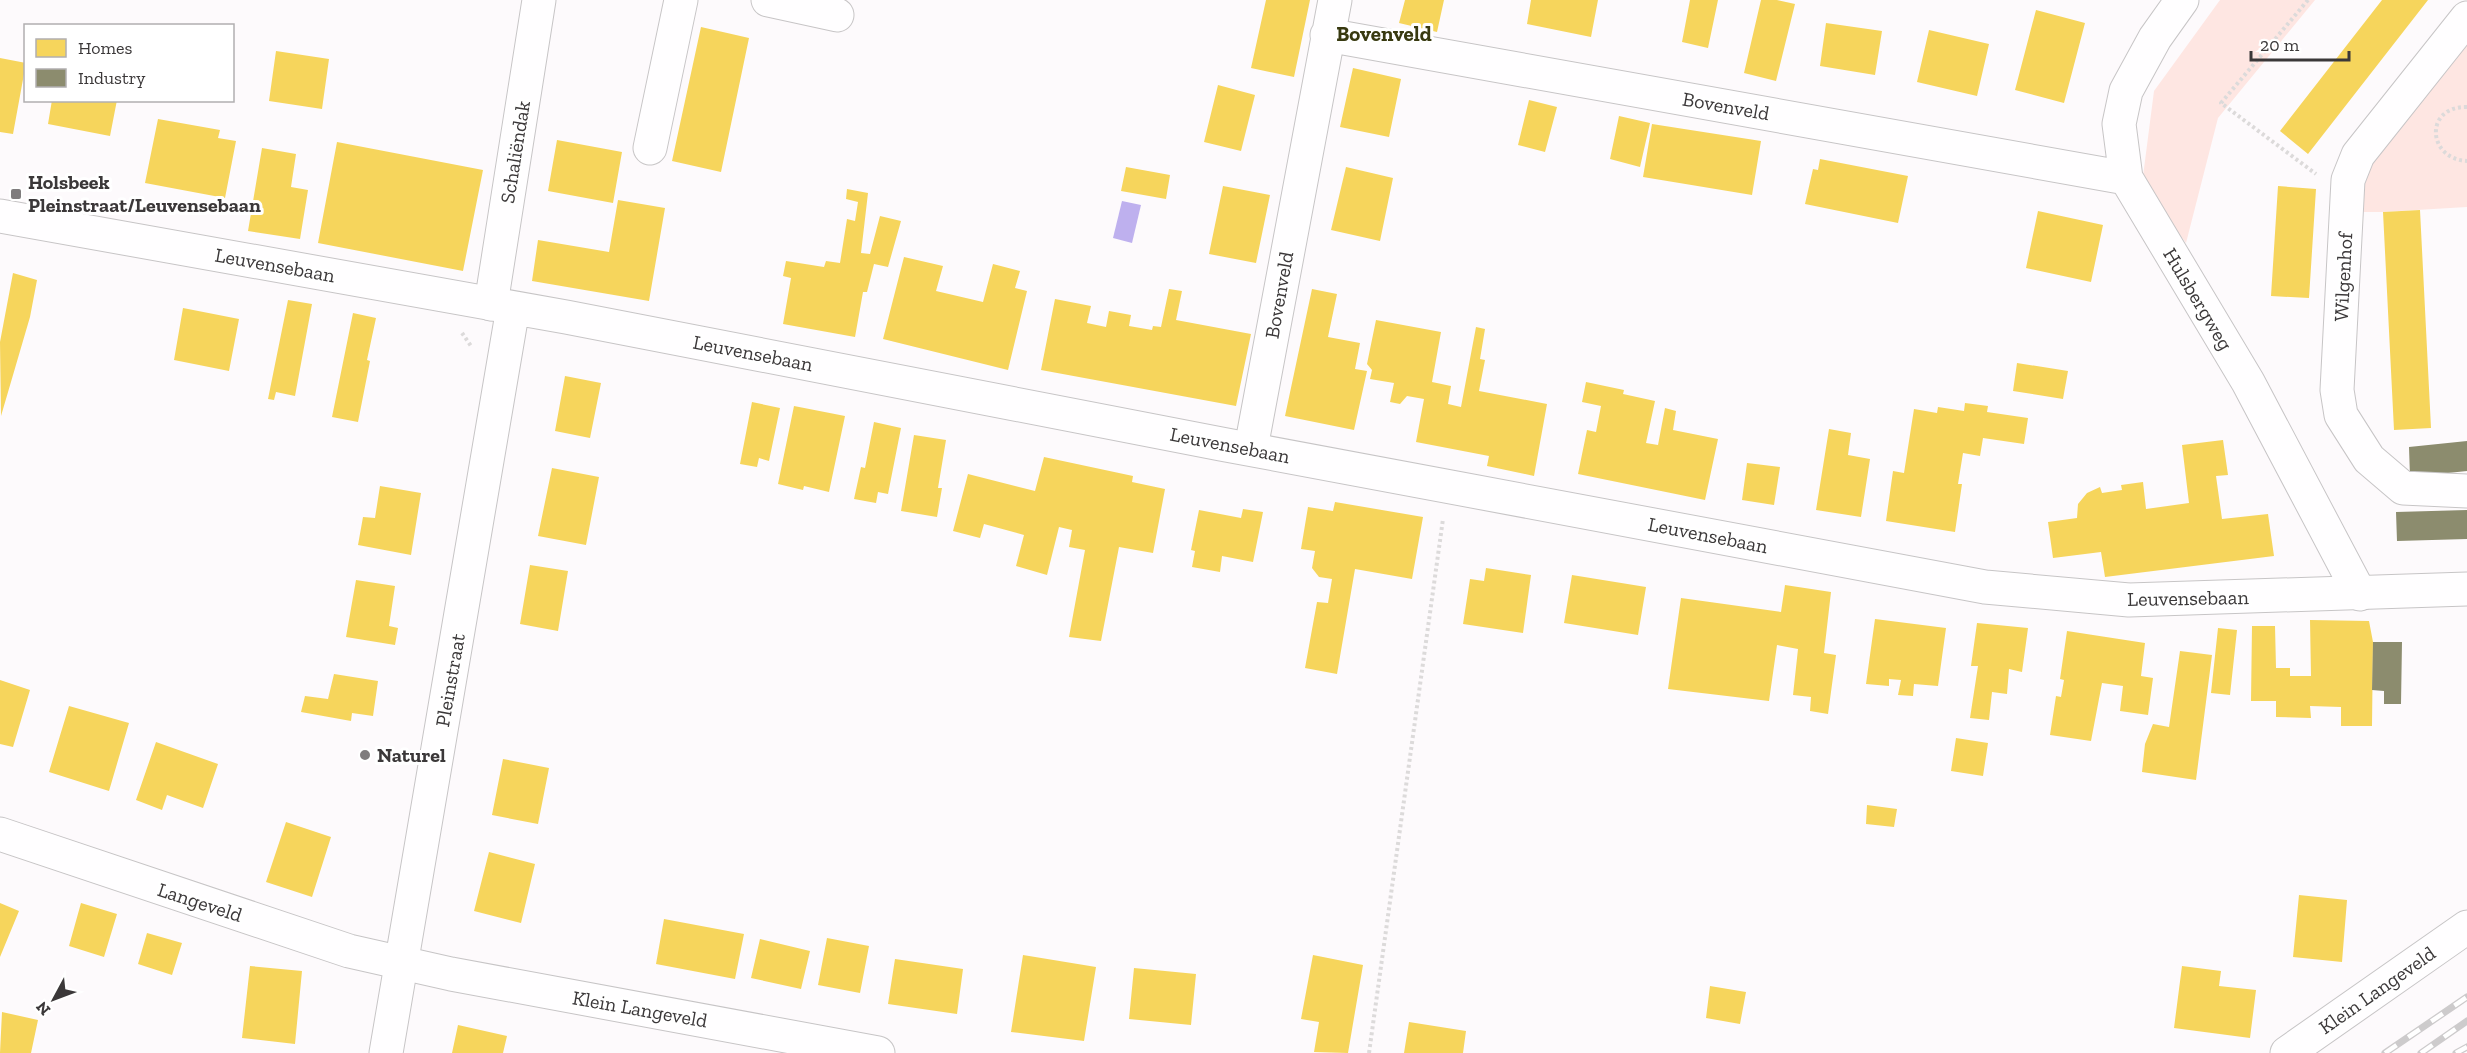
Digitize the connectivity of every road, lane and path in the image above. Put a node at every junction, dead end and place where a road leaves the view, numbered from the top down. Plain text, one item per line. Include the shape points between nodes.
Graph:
1 (539, 0) edge
2 (681, 0) edge
3 (768, 0) edge
4 (1335, 0) edge
5 (2182, 0) edge
6 (2308, 0) edge
7 (837, 15) dead end
8 (2467, 18) edge
9 (1327, 35) junction
10 (2467, 107) edge
11 (650, 148) dead end
12 (2467, 160) edge
13 (2126, 178) junction
14 (2348, 180) junction
15 (0, 216) edge
16 (502, 306) junction
17 (1251, 448) junction
18 (2467, 491) edge
19 (1444, 516) dead end
20 (2467, 589) edge
21 (2360, 594) junction
22 (0, 834) edge
23 (2467, 927) edge
24 (402, 963) junction
25 (387, 1053) edge
26 (878, 1053) edge
27 (1369, 1053) edge
28 (2287, 1053) edge

1 - 16 street, Schaliëndak
2 - 11 street
3 - 7 street
4 - 9 street, Bovenveld
5 - 13 street, Hulsbergweg via 2155,38 2126,91 2119,123
6 - 14 path via 2221,103 2312,173
8 - 14 street, Wilgenhof via 2358,155
9 - 13 street, Bovenveld
9 - 17 street, Bovenveld
10 - 12 path via 2446,111 2439,118 2436,139 2449,156
13 - 21 street, Hulsbergweg via 2248,382
14 - 18 street, Wilgenhof via 2337,390 2341,415 2369,459 2403,488
15 - 16 street, Leuvensebaan
16 - 17 street, Leuvensebaan
16 - 24 street, Pleinstraat
17 - 21 street, Leuvensebaan via 1985,587 2129,600
19 - 27 path
20 - 21 street, Leuvensebaan
22 - 24 street, Langeveld via 349,951
23 - 28 street, Klein Langeveld
24 - 25 street, Pleinstraat
24 - 26 street, Klein Langeveld

